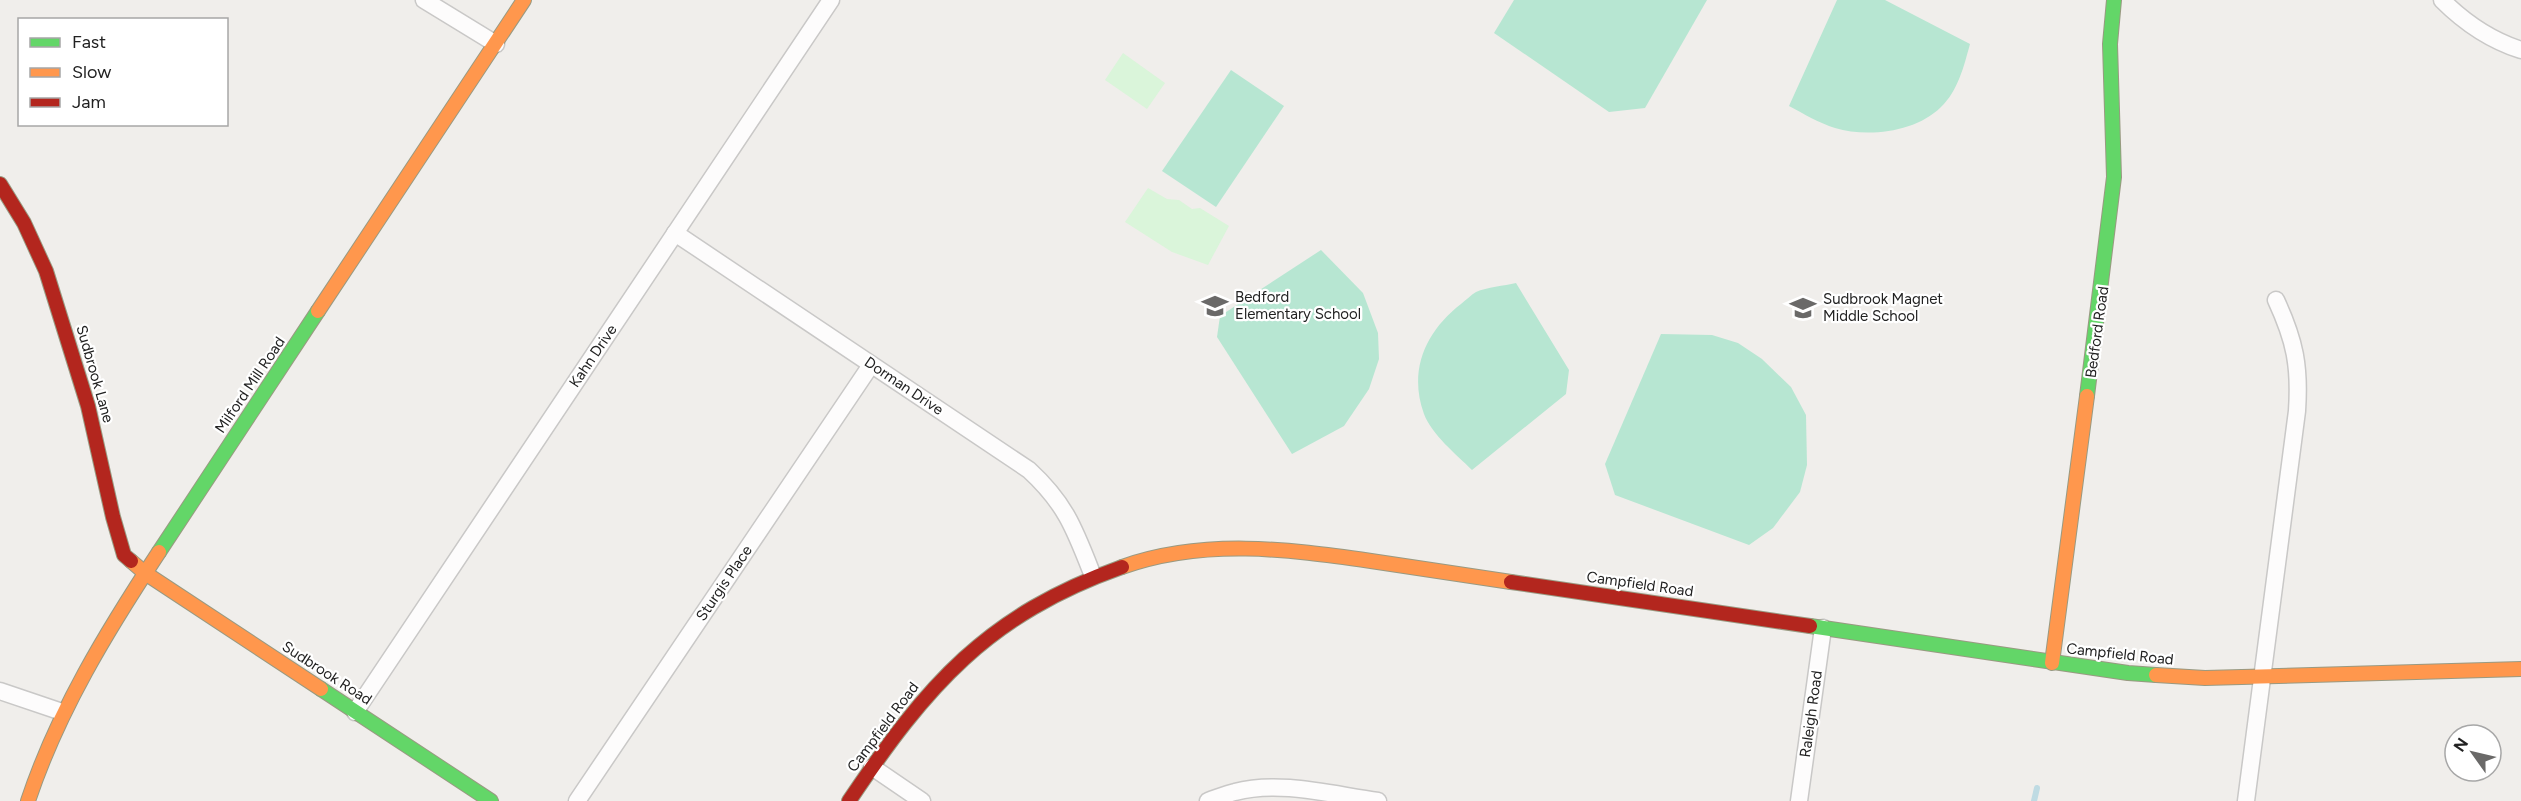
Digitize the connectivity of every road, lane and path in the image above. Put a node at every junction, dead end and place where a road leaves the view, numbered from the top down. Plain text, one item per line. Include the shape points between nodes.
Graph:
1 (424, 0) edge
2 (524, 0) edge
3 (831, 0) edge
4 (2114, 0) edge
5 (2442, 0) edge
6 (496, 44) junction
7 (2521, 50) edge
8 (0, 184) edge
9 (675, 232) junction
10 (2276, 300) dead end
11 (871, 365) junction
12 (145, 573) junction
13 (1093, 576) junction
14 (1823, 628) junction
15 (2052, 663) junction
16 (2521, 669) edge
17 (2264, 676) junction
18 (0, 691) edge
19 (62, 712) junction
20 (355, 712) junction
21 (872, 766) junction
22 (28, 801) edge
23 (491, 801) edge
24 (577, 801) edge
25 (849, 801) edge
26 (922, 801) edge
27 (1209, 801) edge
28 (1378, 801) edge
29 (1799, 801) edge
30 (2246, 801) edge

1 - 6 street
2 - 6 street, Milford Mill Road
3 - 9 street, Kahn Drive
4 - 15 street, Bedford Road via 2110,44 2114,177
5 - 7 street via 2490,37
6 - 12 street, Milford Mill Road
8 - 12 street, Sudbrook Lane via 24,223 46,272 88,406 124,555
9 - 11 street, Dorman Drive
9 - 20 street, Kahn Drive
10 - 17 street via 2290,332 2299,382
11 - 13 street, Dorman Drive via 1029,470 1045,485 1070,519
11 - 24 street, Sturgis Place
12 - 19 street, Milford Mill Road
12 - 20 street, Sudbrook Road
13 - 14 street, Campfield Road via 1155,557 1213,548 1264,548
13 - 21 street, Campfield Road via 1045,598 1000,626 961,658 920,701
14 - 15 street, Campfield Road
14 - 29 street, Raleigh Road
15 - 17 street, Campfield Road via 2169,676
16 - 17 street, Campfield Road
17 - 30 street
18 - 19 street
19 - 22 street, Milford Mill Road
20 - 23 street, Sudbrook Road
21 - 25 street, Campfield Road
21 - 26 street
27 - 28 street via 1236,791 1264,788

